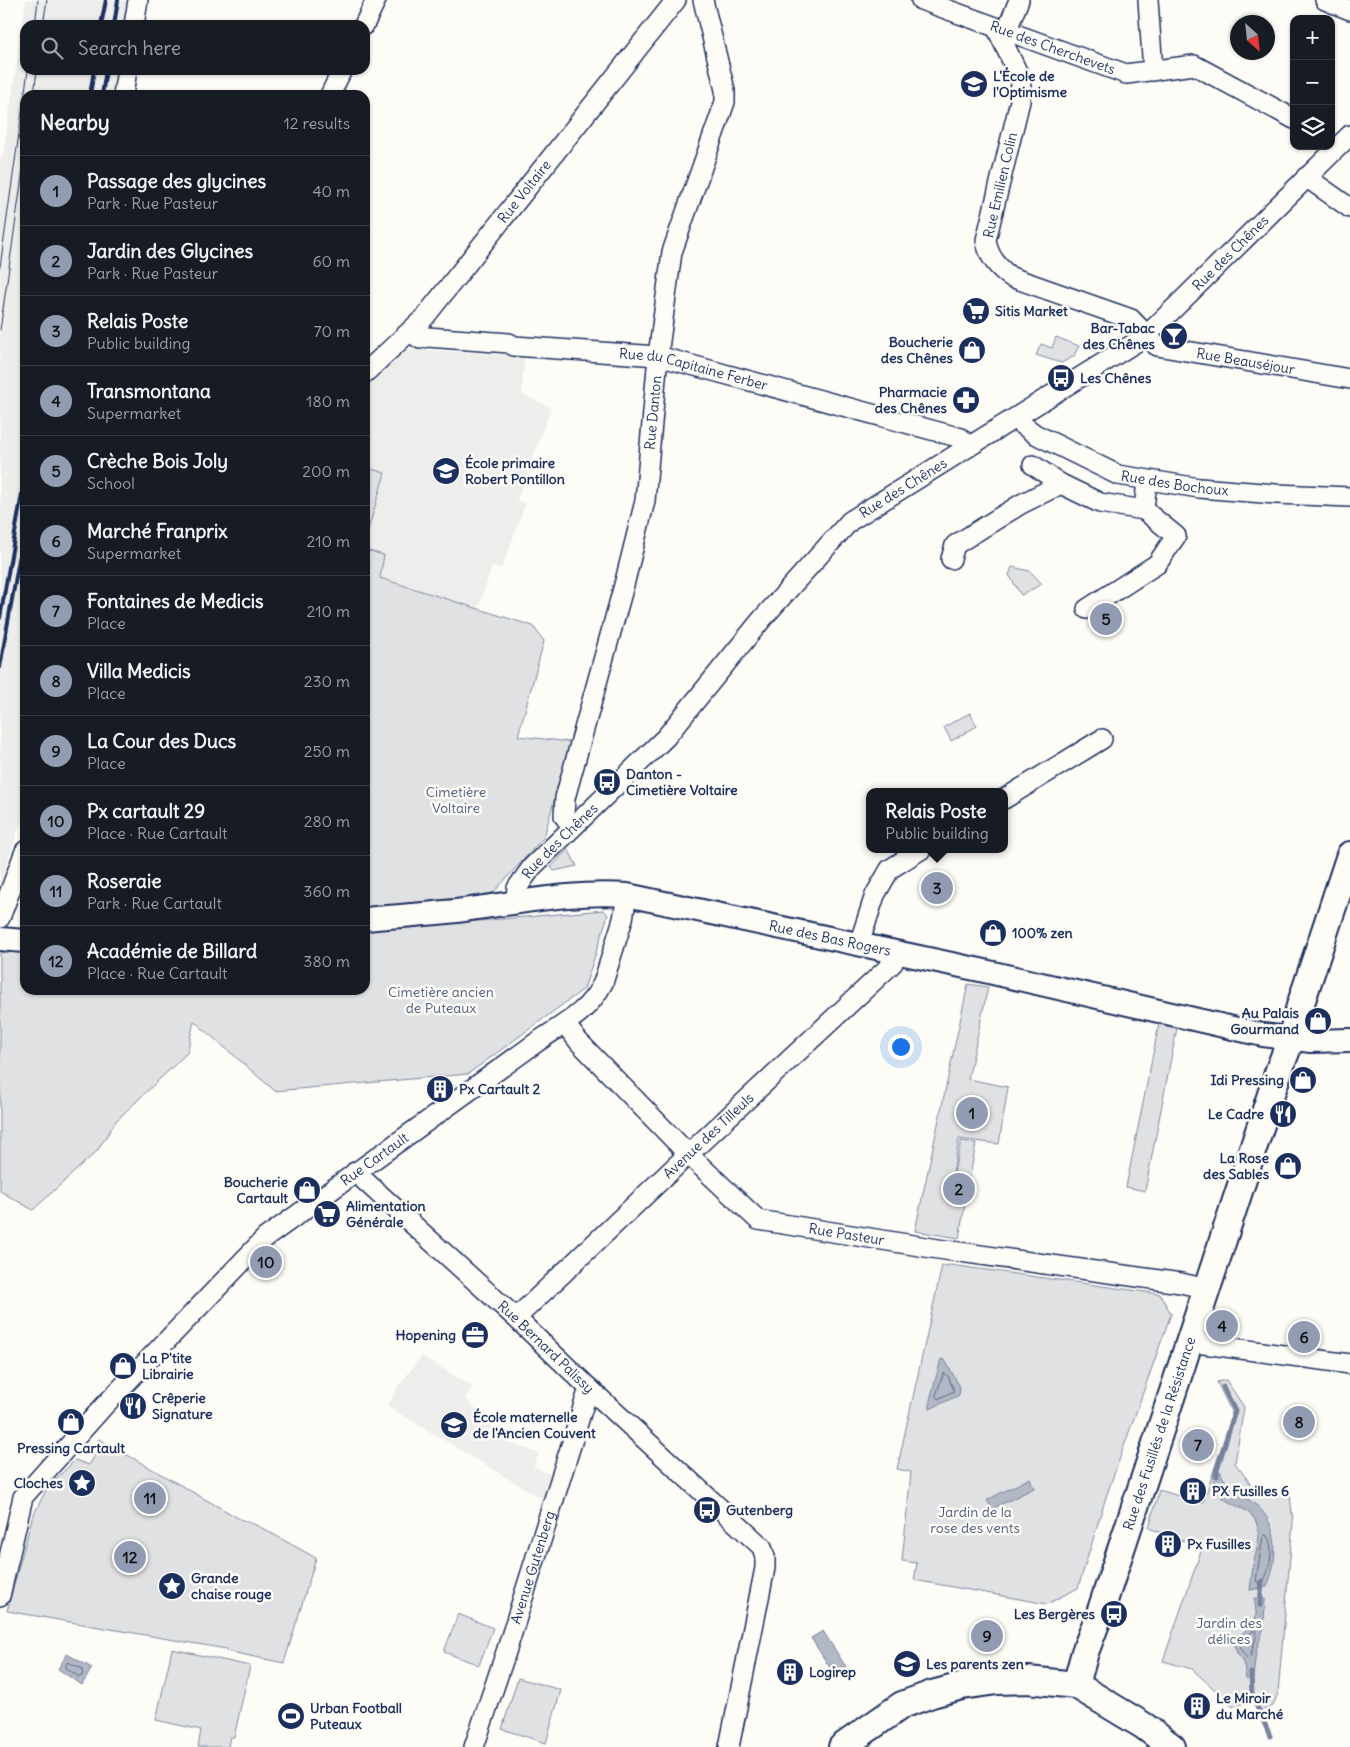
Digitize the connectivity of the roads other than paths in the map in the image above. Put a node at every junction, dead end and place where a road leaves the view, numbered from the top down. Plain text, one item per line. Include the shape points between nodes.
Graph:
1 (138, 0) edge
2 (376, 0) edge
3 (676, 0) edge
4 (703, 0) edge
5 (921, 0) edge
6 (1019, 0) edge
7 (1148, 0) edge
8 (1325, 0) edge
9 (1350, 10) edge
10 (135, 20) edge
11 (366, 20) edge
12 (1002, 30) junction
13 (1153, 71) junction
14 (126, 75) edge
15 (340, 75) edge
16 (124, 90) edge
17 (332, 90) edge
18 (1290, 117) edge
19 (1340, 140) edge
20 (1306, 178) junction
21 (1350, 208) edge
22 (410, 332) junction
23 (1146, 336) junction
24 (658, 356) junction
25 (370, 368) edge
26 (1350, 379) edge
27 (1015, 419) junction
28 (968, 447) junction
29 (1033, 465) dead end
30 (1147, 480) junction
31 (1061, 484) junction
32 (1350, 497) edge
33 (1144, 510) junction
34 (951, 559) dead end
35 (1087, 609) dead end
36 (1102, 739) dead end
37 (1008, 797) edge
38 (572, 827) junction
39 (916, 853) edge
40 (1350, 856) edge
41 (20, 864) edge
42 (627, 895) junction
43 (515, 903) junction
44 (0, 918) edge
45 (370, 919) edge
46 (0, 940) edge
47 (20, 941) edge
48 (859, 944) junction
49 (897, 952) junction
50 (565, 1024) junction
51 (1291, 1039) junction
52 (1350, 1040) edge
53 (689, 1155) junction
54 (352, 1174) junction
55 (1207, 1289) junction
56 (516, 1318) junction
57 (1189, 1342) junction
58 (1350, 1364) edge
59 (589, 1388) junction
60 (0, 1596) edge
61 (1076, 1685) junction
62 (474, 1747) edge
63 (729, 1747) edge
64 (842, 1747) edge
65 (1172, 1747) edge

1 - 10 street
2 - 11 street
3 - 22 street, Rue Voltaire
4 - 24 street, Rue Danton via 725,90 725,102 672,252
5 - 12 street, Rue des Cherchevets
6 - 12 street
7 - 13 street
8 - 9 street
12 - 13 street, Rue des Cherchevets via 1126,74
12 - 23 street, Rue Emilien Colin via 1021,80 1020,102 986,240 993,260 1011,277 1131,319
13 - 18 street, Rue des Cherchevets via 1194,65
14 - 16 street
15 - 17 street
19 - 20 street, Rue des Chênes
20 - 21 street
20 - 23 street, Rue des Chênes
22 - 24 street, Rue du Capitaine Ferber via 420,339
22 - 25 street, Rue Voltaire
23 - 26 street, Rue Beauséjour via 1157,346
23 - 27 street, Rue des Chênes
24 - 28 street, Rue du Capitaine Ferber via 961,438
24 - 38 street, Rue Danton via 645,501 565,798 564,816
27 - 28 street, Rue des Chênes
27 - 30 street, Rue des Bochoux via 1035,434 1118,475
28 - 38 street, Rue des Chênes via 850,521 762,619 666,737
29 - 31 street
30 - 32 street, Rue des Bochoux via 1199,488
30 - 33 street
31 - 33 street via 1100,502
31 - 34 street via 955,545
33 - 35 street via 1176,536 1157,564
36 - 37 street
38 - 43 street, Rue des Chênes via 524,876 517,888
39 - 48 street via 890,869 875,895
40 - 51 main road, Rue des Fusillés de la Résistance
41 - 44 street
42 - 43 street, Rue des Bas Rogers via 594,894
42 - 48 street, Rue des Bas Rogers
42 - 50 street, Rue Cartault via 603,983 587,1008
43 - 45 street, Rue des Bas Rogers
46 - 47 street
48 - 49 street, Rue des Bas Rogers
49 - 51 street, Rue des Bas Rogers
49 - 53 street, Avenue des Tilleuls via 893,964
50 - 53 street, Rue Pasteur
50 - 54 street, Rue Cartault
51 - 52 street, Rue des Bas Rogers
51 - 55 main road, Rue des Fusillés de la Résistance
53 - 55 street, Rue Pasteur via 758,1220
53 - 56 street, Avenue des Tilleuls
54 - 56 street, Rue Bernard Palissy
54 - 60 street, Rue Cartault via 265,1238 23,1496
55 - 57 main road, Rue des Fusillés de la Résistance
56 - 59 street, Rue Bernard Palissy
57 - 58 street
57 - 61 main road, Rue des Fusillés de la Résistance
59 - 62 street, Avenue Gutenberg
59 - 63 street, Rue Bernard Palissy via 762,1547 765,1568
61 - 64 main road via 1028,1680 962,1686 902,1705
61 - 65 main road via 1135,1720

